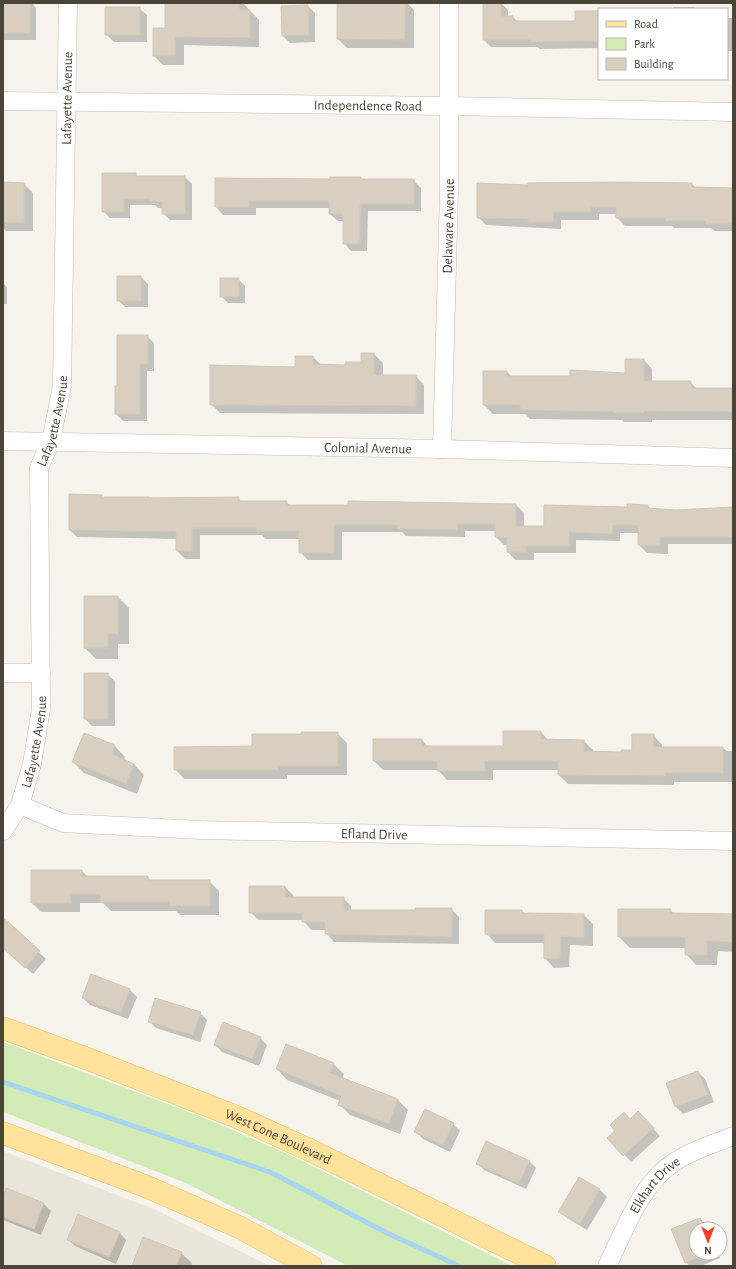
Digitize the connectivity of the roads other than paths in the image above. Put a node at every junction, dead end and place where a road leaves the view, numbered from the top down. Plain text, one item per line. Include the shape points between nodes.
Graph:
1 (68, 3) edge
2 (449, 3) edge
3 (3, 101) edge
4 (66, 103) junction
5 (448, 106) junction
6 (733, 112) edge
7 (3, 441) edge
8 (51, 441) junction
9 (442, 449) junction
10 (733, 458) edge
11 (3, 673) edge
12 (41, 673) junction
13 (20, 805) junction
14 (3, 831) edge
15 (733, 841) edge
16 (3, 1028) edge
17 (3, 1133) edge
18 (733, 1136) edge
19 (311, 1266) edge
20 (545, 1266) edge
21 (607, 1266) edge

1 - 4 street, Lafayette Avenue
2 - 5 street, Delaware Avenue
3 - 4 street, Independence Road
4 - 5 street, Independence Road
4 - 8 street, Lafayette Avenue via 62,386
5 - 6 street, Independence Road
5 - 9 street, Delaware Avenue via 449,192
7 - 8 street, Colonial Avenue
8 - 9 street, Colonial Avenue
8 - 12 street, Lafayette Avenue via 39,468
9 - 10 street, Colonial Avenue
11 - 12 street
12 - 13 street, Lafayette Avenue via 41,709 32,764
13 - 14 street, Lafayette Avenue
13 - 15 street, Efland Drive via 70,824 201,830
16 - 20 main road, West Cone Boulevard via 88,1058 237,1117 314,1152
17 - 19 main road via 145,1186 239,1227
18 - 21 street, Elkhart Drive via 691,1152 660,1173 638,1204

